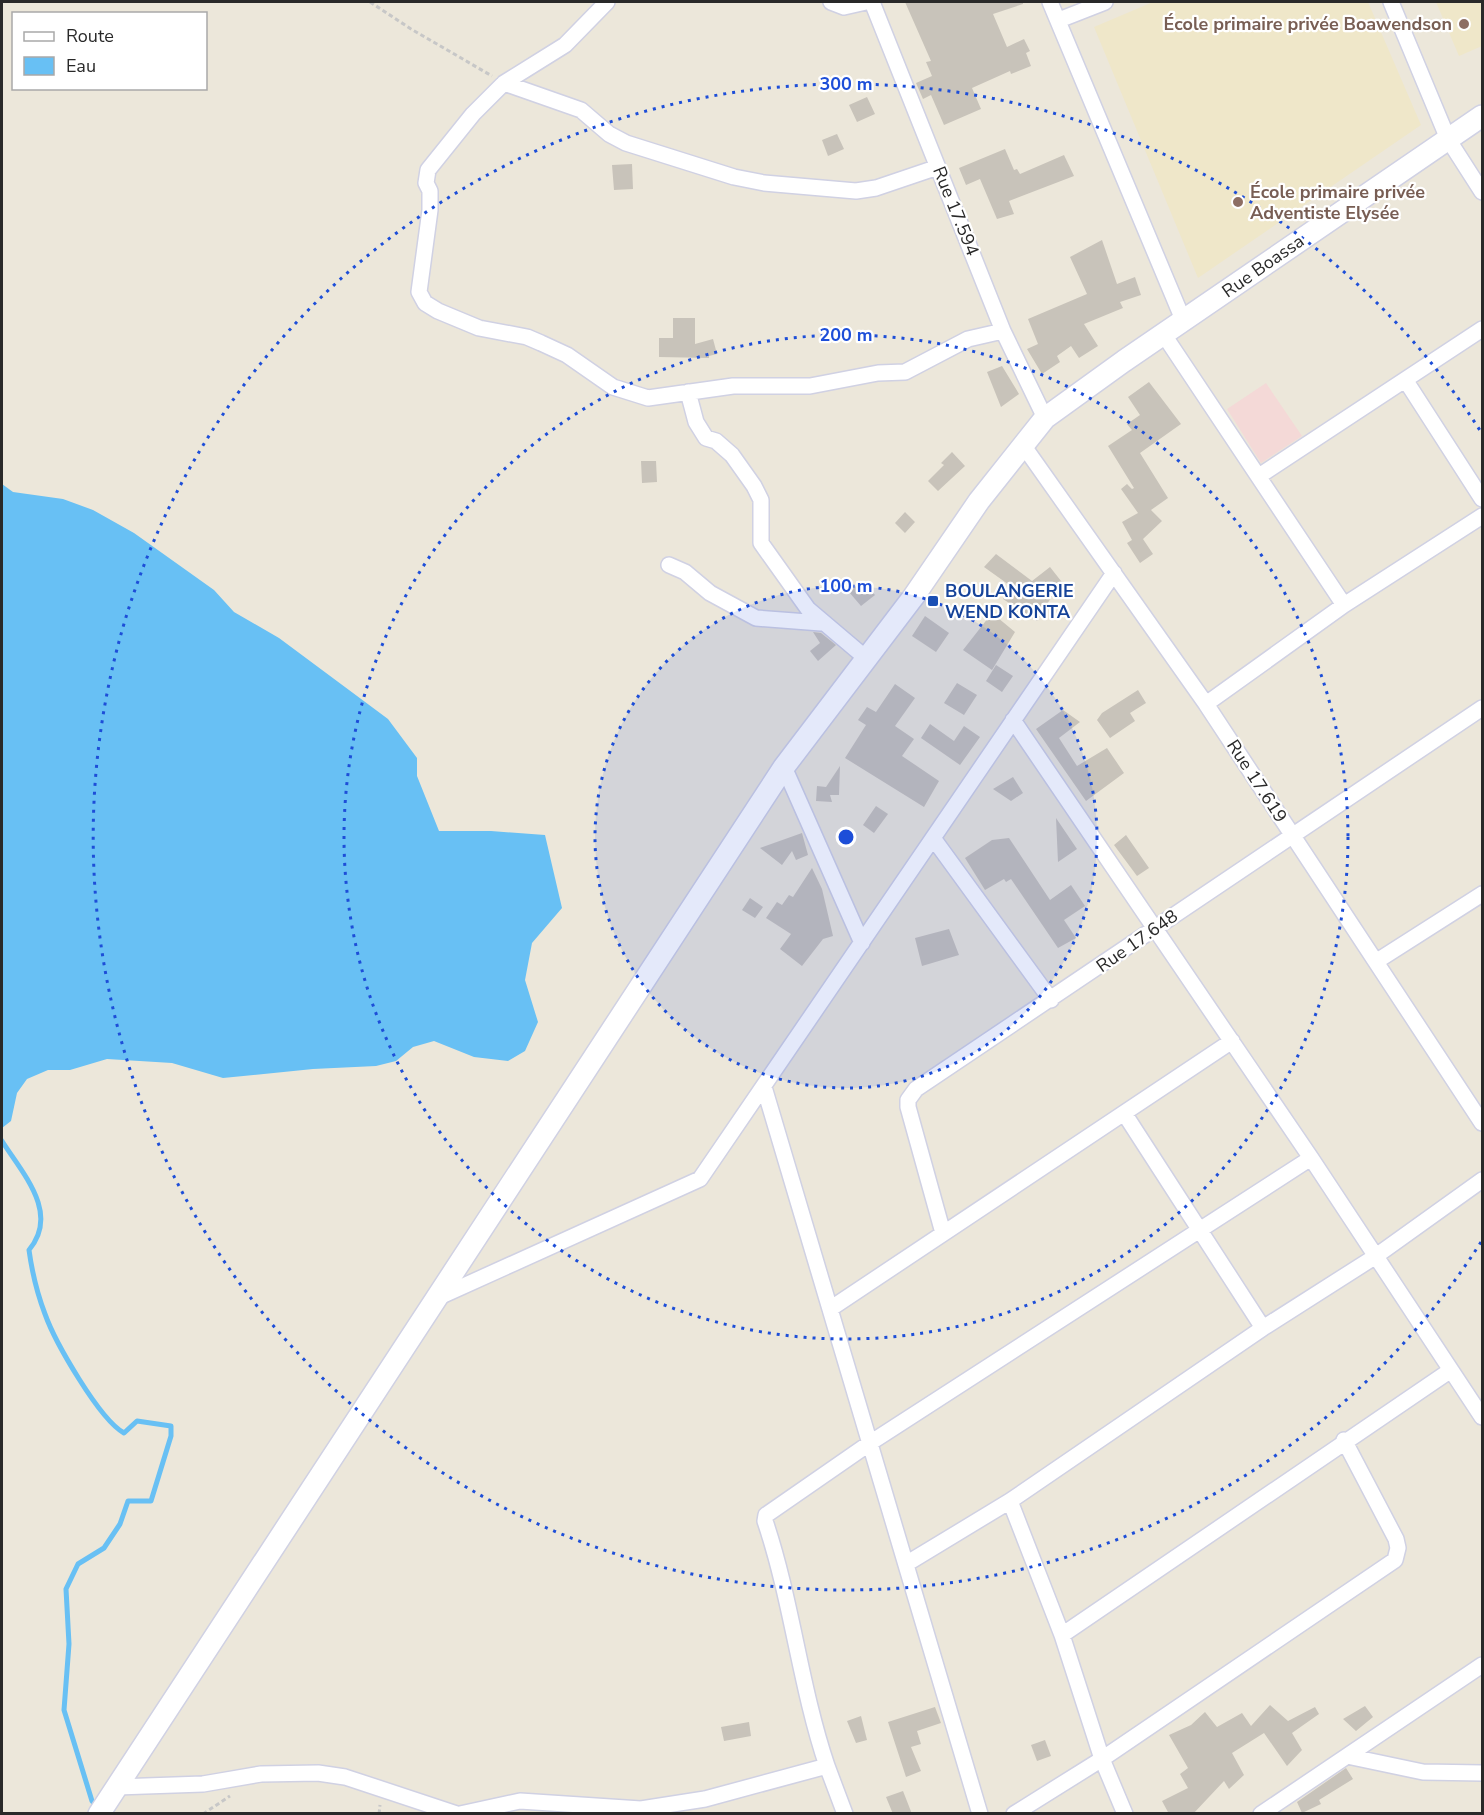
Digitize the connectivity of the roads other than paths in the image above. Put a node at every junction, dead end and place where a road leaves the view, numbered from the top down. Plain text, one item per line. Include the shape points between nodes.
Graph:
1 (607, 2) edge
2 (831, 2) edge
3 (866, 2) edge
4 (872, 2) edge
5 (1050, 2) edge
6 (1105, 2) edge
7 (1391, 2) edge
8 (1059, 20) junction
9 (504, 83) junction
10 (1482, 116) edge
11 (1448, 138) junction
12 (938, 166) junction
13 (1482, 192) edge
14 (1184, 322) junction
15 (1482, 329) edge
16 (1003, 331) junction
17 (1164, 335) junction
18 (1406, 381) junction
19 (688, 392) junction
20 (1045, 418) junction
21 (1023, 445) junction
22 (1259, 476) junction
23 (1482, 499) edge
24 (1482, 516) edge
25 (669, 565) dead end
26 (1114, 573) junction
27 (1344, 605) junction
28 (821, 623) junction
29 (867, 659) junction
30 (1206, 704) junction
31 (1482, 708) edge
32 (1013, 720) junction
33 (784, 767) junction
34 (1292, 836) junction
35 (933, 838) junction
36 (1482, 894) edge
37 (1155, 928) junction
38 (862, 943) junction
39 (1377, 961) junction
40 (1051, 1000) junction
41 (1232, 1041) junction
42 (764, 1087) junction
43 (1124, 1113) junction
44 (1482, 1123) edge
45 (1311, 1158) junction
46 (1482, 1180) edge
47 (1199, 1228) junction
48 (942, 1233) junction
49 (1376, 1256) junction
50 (437, 1298) junction
51 (830, 1309) junction
52 (1263, 1328) junction
53 (1451, 1370) junction
54 (1482, 1417) edge
55 (1344, 1440) junction
56 (870, 1443) junction
57 (1010, 1501) junction
58 (906, 1564) junction
59 (1062, 1635) junction
60 (1482, 1665) edge
61 (1347, 1756) junction
62 (1102, 1759) junction
63 (827, 1766) junction
64 (1482, 1773) edge
65 (117, 1787) junction
66 (99, 1814) edge
67 (459, 1814) edge
68 (845, 1814) edge
69 (980, 1814) edge
70 (1014, 1814) edge
71 (1125, 1814) edge
72 (1261, 1814) edge

1 - 9 street via 564,45
2 - 3 street via 844,7
4 - 12 street, Rue 17.594
5 - 8 street
6 - 8 street
7 - 11 street
8 - 14 street
9 - 12 street via 581,110 626,143 764,183 856,191
9 - 19 street via 428,170 430,198 420,298 438,311 479,328 541,343 567,355 613,387 648,398
10 - 11 street, Rue Boassa
11 - 13 street
11 - 14 street, Rue Boassa
12 - 16 street, Rue 17.594
14 - 17 street, Rue Boassa
15 - 18 street
16 - 19 street via 968,339 904,372 810,386 734,386
16 - 20 street, Rue 17.594
17 - 20 street, Rue Boassa
17 - 22 street
18 - 22 street
18 - 23 street
19 - 28 street via 696,422 706,438 732,455 757,493 762,511 761,543
20 - 21 street, Rue Boassa
21 - 26 street, Rue 17.619
21 - 29 street, Rue Boassa
22 - 27 street
24 - 27 street
25 - 28 street via 756,618
26 - 30 street, Rue 17.619
26 - 32 street
27 - 30 street
28 - 29 street
29 - 33 street, Rue Boassa
30 - 34 street, Rue 17.619
31 - 34 street, Rue 17.648
32 - 35 street
32 - 37 street
33 - 38 street
33 - 50 street, Rue Boassa
34 - 37 street, Rue 17.648
34 - 39 street, Rue 17.619
35 - 38 street
35 - 40 street
36 - 39 street
37 - 40 street, Rue 17.648
37 - 41 street
38 - 42 street
39 - 44 street, Rue 17.619
40 - 48 street, Rue 17.648 via 916,1089 908,1100
41 - 43 street
41 - 45 street
42 - 50 street via 698,1181
42 - 51 street
43 - 47 street
43 - 48 street
45 - 47 street
45 - 49 street
46 - 49 street
47 - 52 street
47 - 56 street
48 - 51 street
49 - 52 street
49 - 53 street
50 - 65 street, Rue Boassa
51 - 56 street
52 - 57 street
53 - 54 street
53 - 55 street
55 - 59 street
55 - 62 street via 1396,1539 1395,1560
56 - 58 street
56 - 63 street via 773,1509 765,1519
57 - 58 street
57 - 59 street
58 - 69 street
59 - 62 street
60 - 61 street
61 - 64 street via 1423,1772
61 - 72 street
62 - 70 street
62 - 71 street
63 - 67 street via 705,1799 641,1809 520,1801
63 - 68 street
65 - 66 street, Rue Boassa
65 - 67 street via 203,1785 261,1774 318,1773 345,1777

